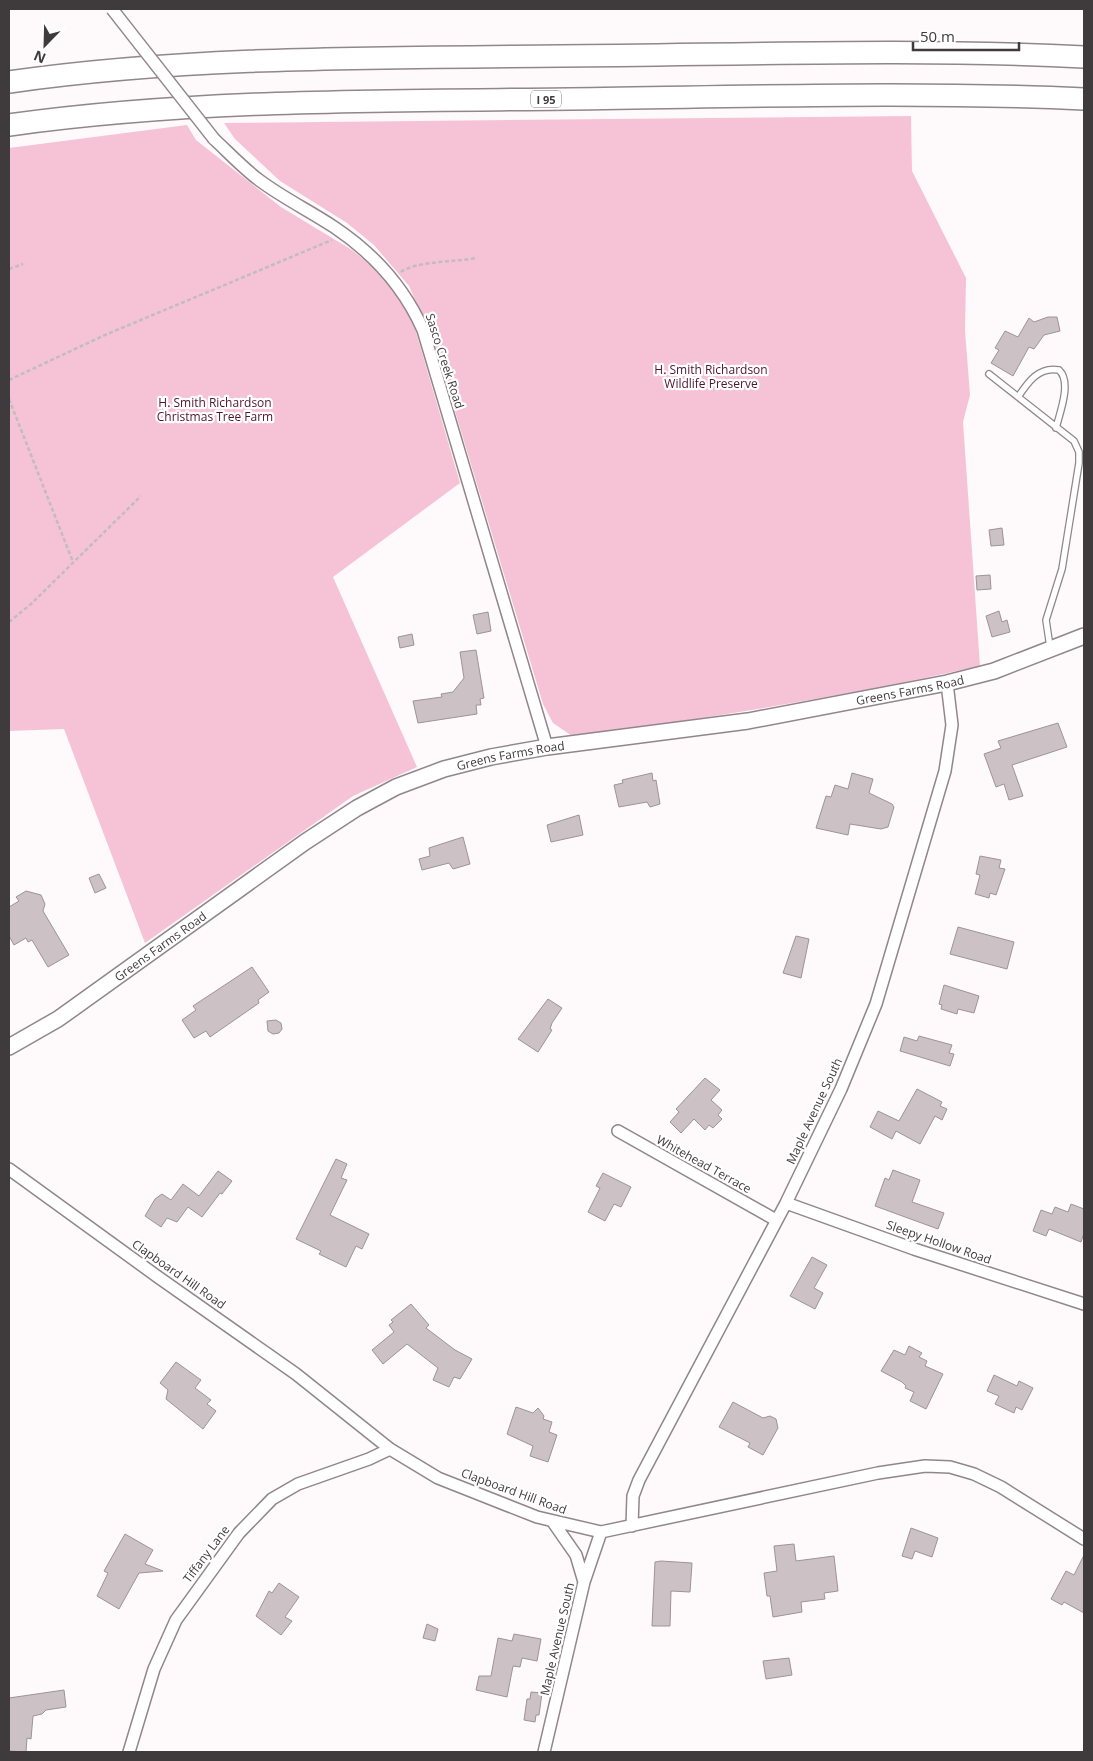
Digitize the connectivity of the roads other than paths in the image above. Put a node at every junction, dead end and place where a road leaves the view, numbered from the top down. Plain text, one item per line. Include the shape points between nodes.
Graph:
1 (112, 9) edge
2 (1084, 57) edge
3 (9, 82) edge
4 (1084, 99) edge
5 (9, 125) edge
6 (989, 374) dead end
7 (1018, 397) junction
8 (1056, 428) junction
9 (1084, 636) edge
10 (1051, 649) junction
11 (947, 683) junction
12 (547, 747) junction
13 (9, 1047) edge
14 (618, 1132) dead end
15 (9, 1169) edge
16 (786, 1203) junction
17 (776, 1220) junction
18 (1084, 1304) edge
19 (390, 1449) junction
20 (553, 1522) junction
21 (632, 1526) junction
22 (601, 1532) junction
23 (1084, 1538) edge
24 (584, 1582) junction
25 (129, 1752) edge
26 (544, 1752) edge

1 - 12 street, Sasco Creek Road, bridge via 214,138 260,180 363,248 413,308 423,330
2 - 3 highway via 910,53 277,60 124,69
4 - 5 highway, I 95 via 884,95 286,102 166,108
6 - 7 lane
7 - 8 lane
7 - 8 lane via 1030,380 1042,371 1059,370 1065,386
8 - 10 lane via 1077,446 1079,463 1062,569 1046,620
9 - 10 street, Greens Farms Road
10 - 11 street, Greens Farms Road via 994,671
11 - 12 street, Greens Farms Road via 748,721
11 - 16 street, Maple Avenue South via 952,724 950,746 891,959 857,1053
12 - 13 street, Greens Farms Road via 444,769 396,786 305,842 58,1019
14 - 17 street, Whitehead Terrace
15 - 19 street, Clapboard Hill Road via 296,1374
16 - 17 street, Maple Avenue South
16 - 18 street, Sleepy Hollow Road
17 - 21 street, Maple Avenue South via 639,1480 633,1496
19 - 20 street, Clapboard Hill Road via 438,1478
19 - 25 street, Tiffany Lane via 272,1499 239,1533 176,1620 154,1669
20 - 22 street, Clapboard Hill Road
20 - 24 street via 576,1555
21 - 22 street, Clapboard Hill Road
21 - 23 street, Clapboard Hill Road via 878,1473 925,1466 950,1467 974,1474 1000,1486
22 - 24 street, Maple Avenue South
24 - 26 street, Maple Avenue South

